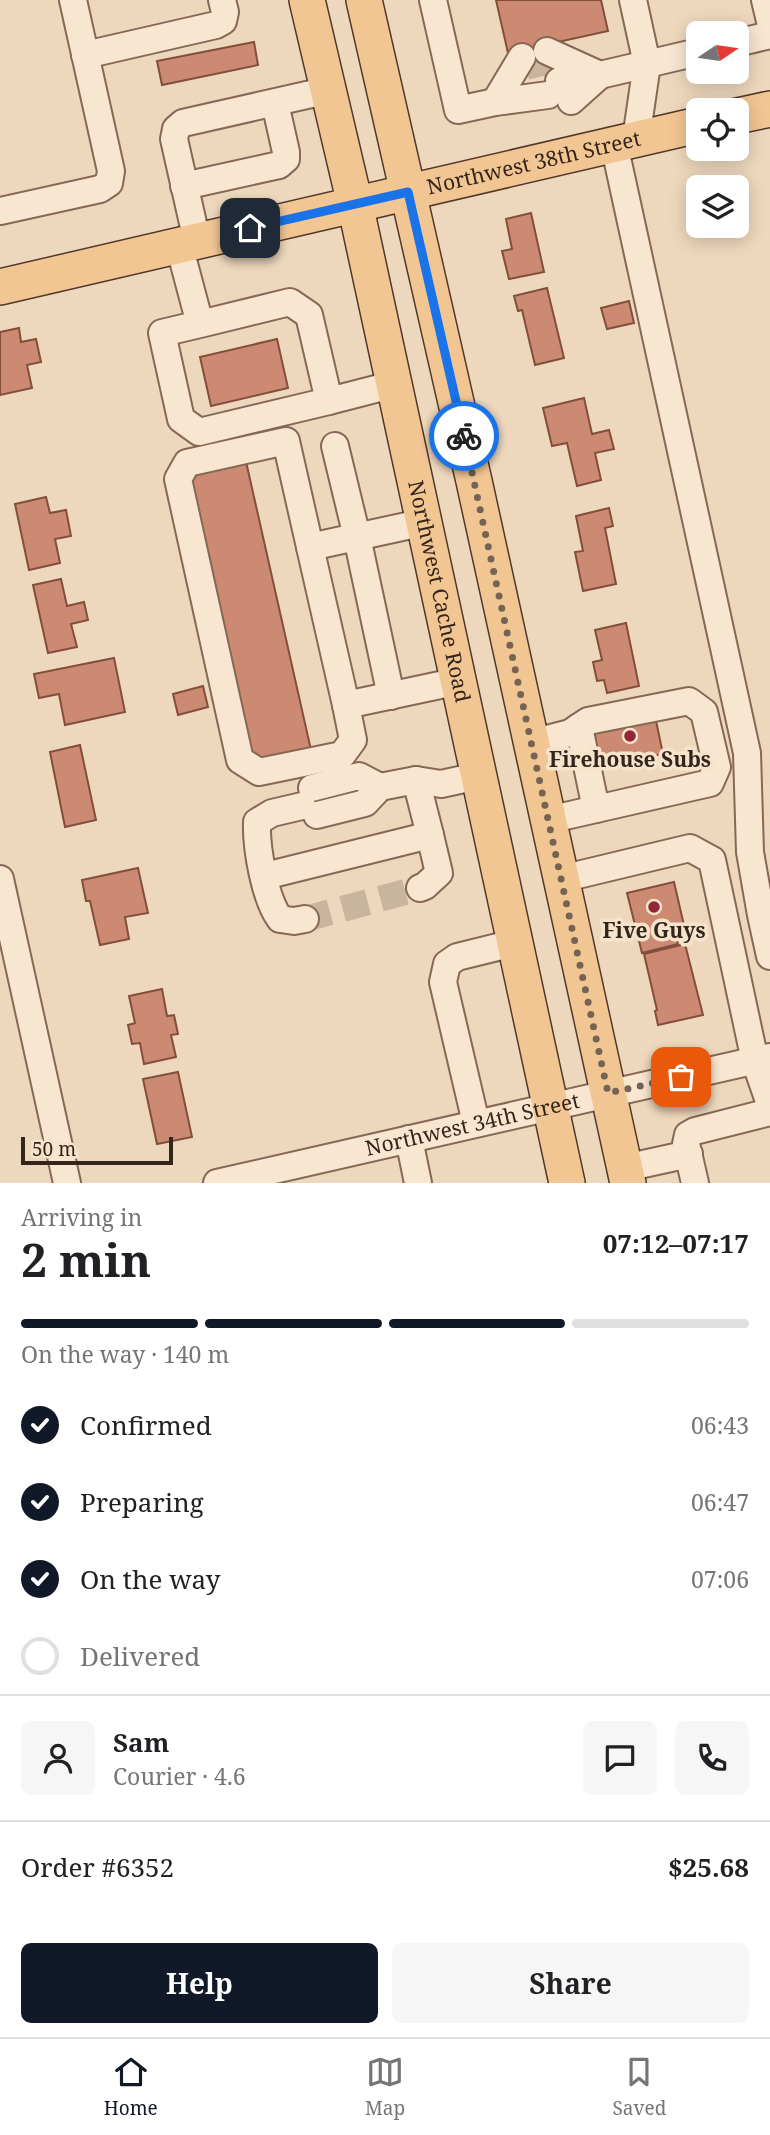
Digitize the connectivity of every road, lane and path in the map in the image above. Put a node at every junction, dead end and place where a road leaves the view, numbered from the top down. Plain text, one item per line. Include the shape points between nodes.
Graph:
1 (73, 0) edge
2 (222, 0) edge
3 (307, 0) edge
4 (364, 0) edge
5 (433, 0) edge
6 (633, 0) edge
7 (765, 0) edge
8 (770, 21) edge
9 (770, 35) edge
10 (749, 40) edge
11 (85, 55) junction
12 (686, 55) edge
13 (648, 64) junction
14 (600, 75) junction
15 (548, 79) junction
16 (329, 90) junction
17 (495, 102) junction
18 (275, 103) junction
19 (770, 109) edge
20 (749, 113) edge
21 (686, 128) edge
22 (625, 141) junction
23 (184, 186) junction
24 (408, 192) junction
25 (355, 204) junction
26 (0, 211) edge
27 (188, 243) junction
28 (0, 287) edge
29 (200, 324) junction
30 (395, 384) junction
31 (329, 401) junction
32 (335, 446) dead end
33 (425, 522) junction
34 (357, 537) junction
35 (310, 547) junction
36 (458, 681) junction
37 (391, 696) junction
38 (346, 705) junction
39 (579, 727) junction
40 (531, 743) junction
41 (478, 776) junction
42 (416, 780) junction
43 (596, 809) junction
44 (548, 820) junction
45 (430, 835) junction
46 (265, 876) junction
47 (0, 879) edge
48 (561, 879) junction
49 (420, 888) tunnel mouth
50 (305, 919) tunnel mouth
51 (514, 943) junction
52 (770, 956) edge
53 (762, 1059) edge
54 (608, 1093) junction
55 (770, 1104) edge
56 (550, 1106) junction
57 (770, 1112) edge
58 (476, 1123) junction
59 (408, 1139) junction
60 (688, 1154) junction
61 (305, 1173) edge
62 (626, 1176) edge
63 (67, 1183) edge
64 (217, 1183) edge
65 (418, 1183) edge
66 (567, 1183) edge
67 (695, 1183) edge

1 - 11 street
2 - 11 street via 223,21 216,25
3 - 16 main road, Northwest Cache Road
4 - 24 main road
5 - 17 street via 458,110
6 - 13 street
7 - 8 street
9 - 10 street
11 - 26 street via 111,171 109,183 100,189
12 - 13 street
13 - 14 street
13 - 22 street
14 - 15 street
14 - 15 street
15 - 17 street
15 - 17 street
16 - 18 street
16 - 25 main road, Northwest Cache Road
18 - 23 street via 183,123 176,129
18 - 23 street via 286,159 279,165
19 - 20 main road
21 - 22 main road, Northwest 38th Street
22 - 24 main road, Northwest 38th Street
22 - 52 street via 747,753 750,852
23 - 27 street
24 - 25 main road, Northwest 38th Street
24 - 40 main road
25 - 27 main road, Northwest 38th Street
25 - 30 main road, Northwest Cache Road
27 - 28 main road, Northwest 38th Street
27 - 29 street
29 - 31 street via 290,302 309,315
29 - 31 street via 162,333 181,419 199,432
30 - 31 street
30 - 33 main road, Northwest Cache Road
32 - 34 street
33 - 34 street
33 - 36 main road, Northwest Cache Road
34 - 35 street
34 - 37 street
35 - 38 street
35 - 38 street via 286,441 187,463 178,479 240,760 259,772 342,755 353,740
36 - 37 street
36 - 41 main road, Northwest Cache Road
37 - 38 street
39 - 40 street
39 - 43 street
39 - 43 street via 689,701 704,712 717,767 710,783
40 - 44 main road
41 - 42 street via 441,784
41 - 51 main road, Northwest Cache Road
42 - 45 street
42 - 46 street via 380,787 359,776 308,803 284,794 272,813 257,822
43 - 44 street
44 - 48 main road
45 - 46 street
45 - 49 street via 439,873
46 - 50 street via 272,909 280,919
47 - 63 street
48 - 53 street via 690,848 712,860
48 - 54 main road
51 - 56 main road, Northwest Cache Road
51 - 58 street via 457,957 447,964 443,982
53 - 54 street, Northwest 34th Street
53 - 55 street
54 - 56 street, Northwest 34th Street
54 - 62 main road
56 - 58 street, Northwest 34th Street
56 - 66 main road, Northwest Cache Road
57 - 60 street via 695,1131 688,1135
58 - 59 street, Northwest 34th Street
59 - 61 street, Northwest 34th Street
59 - 65 street
60 - 62 street
60 - 67 street
61 - 64 street, Northwest 34th Street

